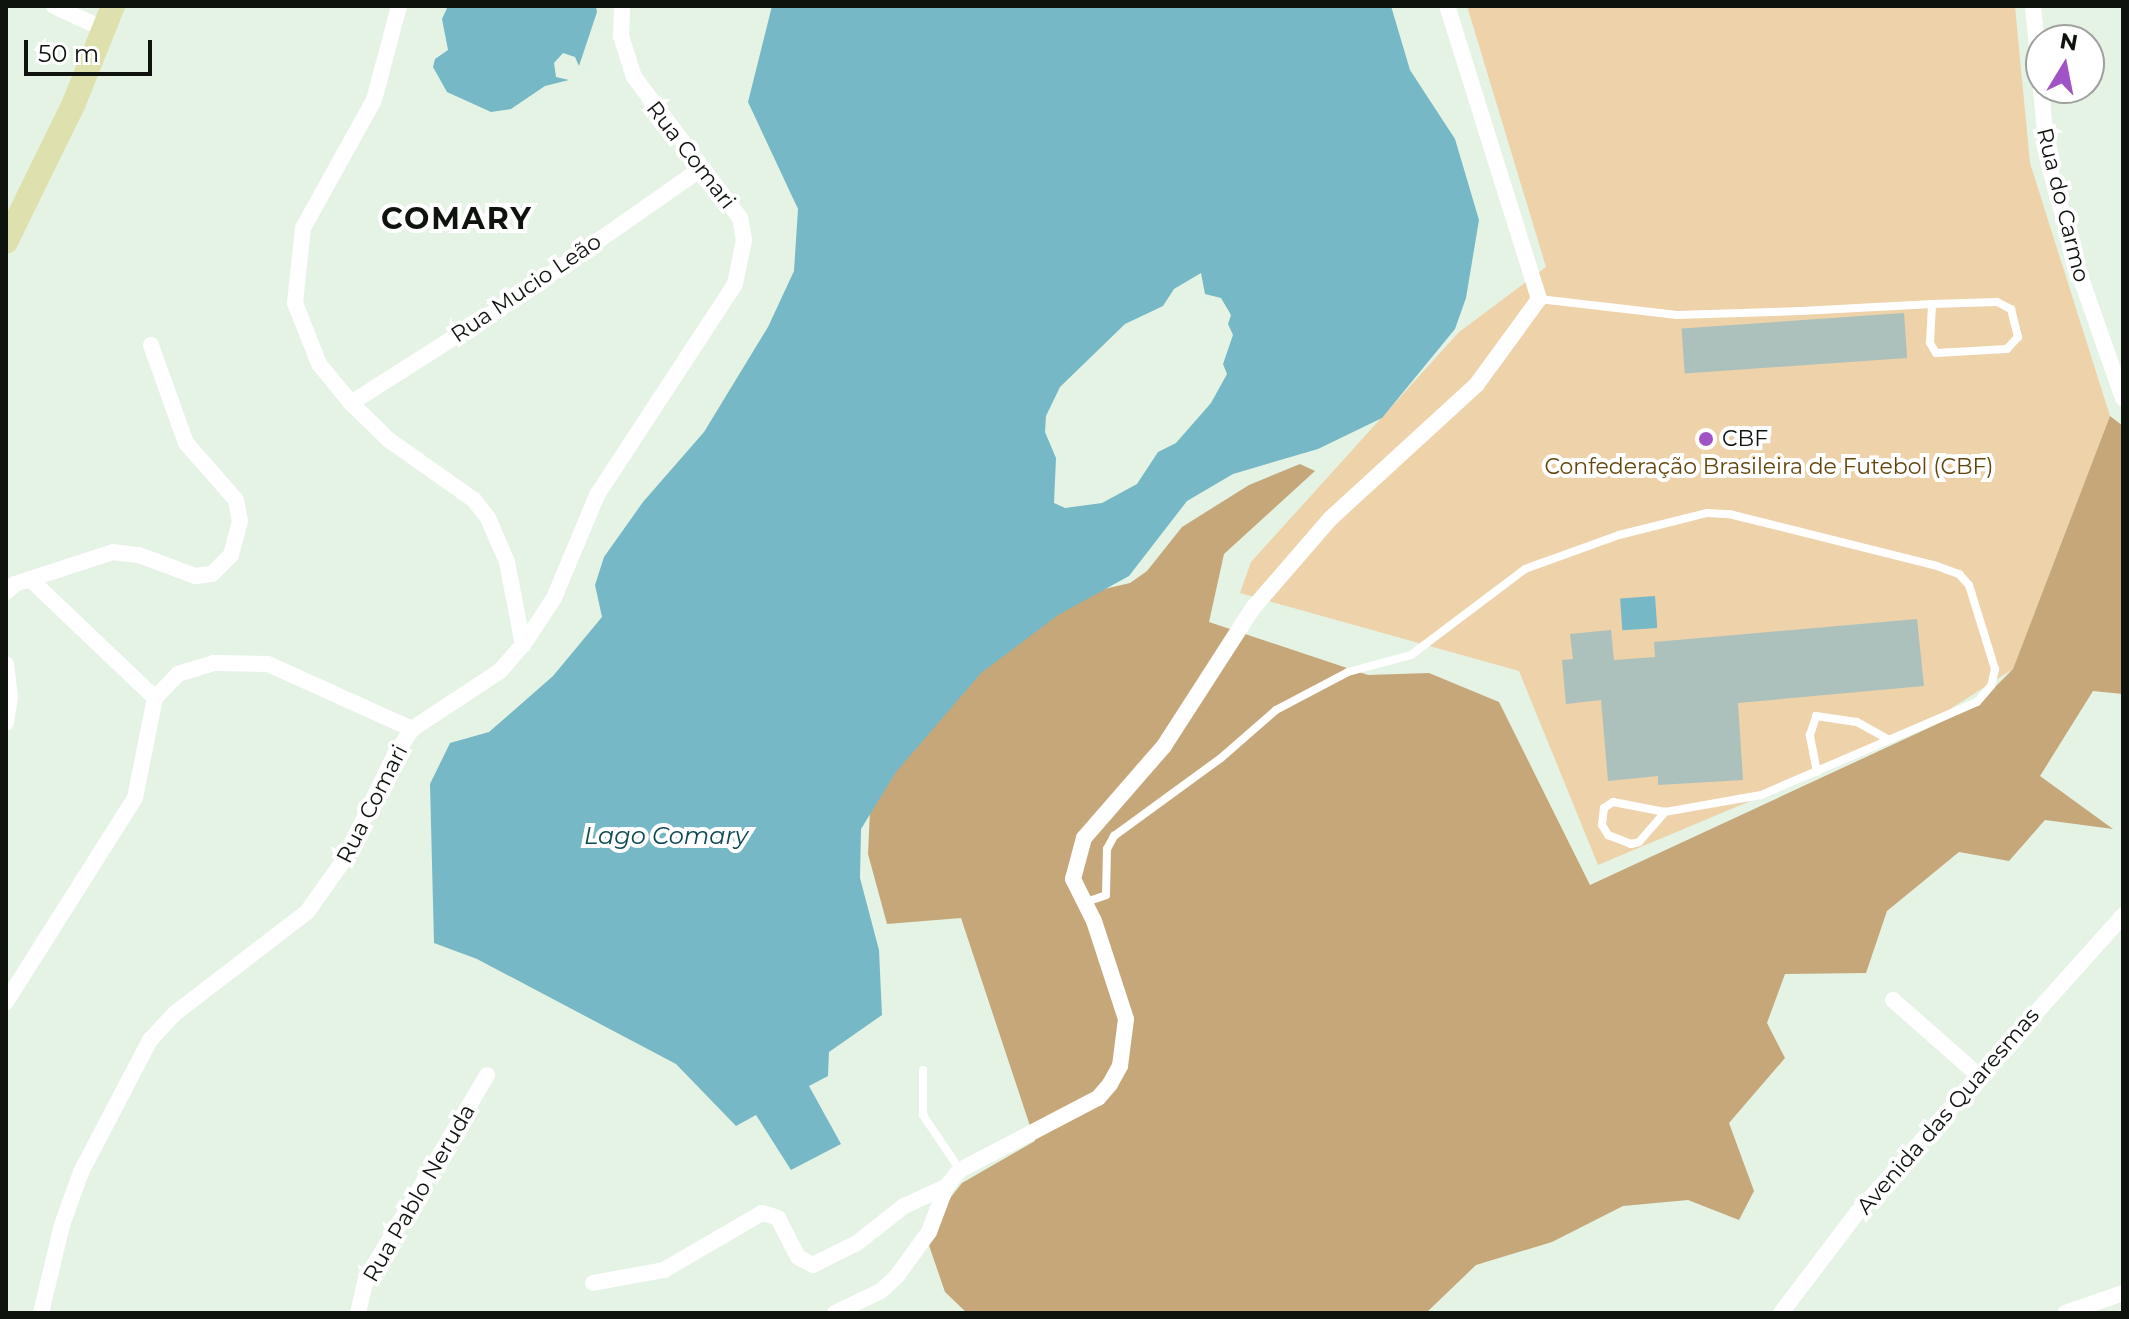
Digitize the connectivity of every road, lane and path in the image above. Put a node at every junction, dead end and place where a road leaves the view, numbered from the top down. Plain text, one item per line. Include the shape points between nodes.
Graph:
1 (54, 6) edge
2 (113, 6) edge
3 (399, 6) edge
4 (622, 6) edge
5 (1447, 6) edge
6 (2033, 6) edge
7 (106, 30) junction
8 (699, 170) junction
9 (6, 242) edge
10 (1539, 299) junction
11 (1932, 304) junction
12 (151, 345) dead end
13 (2123, 398) edge
14 (351, 403) junction
15 (30, 579) junction
16 (6, 592) edge
17 (523, 645) junction
18 (6, 664) edge
19 (155, 698) junction
20 (6, 723) edge
21 (412, 729) junction
22 (1888, 739) junction
23 (1817, 772) junction
24 (1665, 812) junction
25 (1081, 900) junction
26 (2123, 916) edge
27 (1893, 1000) dead end
28 (6, 1002) edge
29 (923, 1070) dead end
30 (487, 1075) dead end
31 (1978, 1075) junction
32 (960, 1170) junction
33 (946, 1187) junction
34 (593, 1283) dead end
35 (2123, 1293) edge
36 (41, 1313) edge
37 (358, 1313) edge
38 (835, 1313) edge
39 (1781, 1313) edge
40 (2065, 1313) edge

1 - 7 street
2 - 7 main road
3 - 14 street via 374,100 310,211 295,274 295,303 305,337
4 - 8 street, Rua Comari via 621,36 634,77
5 - 10 street
6 - 13 street, Rua do Carmo via 2048,161 2077,267
7 - 9 main road
8 - 14 street, Rua Mucio Leão via 525,292
8 - 17 street, Rua Comari via 740,218 744,240 735,284 597,495 554,598
10 - 11 lane via 1677,315
10 - 25 street via 1477,384 1331,518 1253,608 1164,746 1084,838 1073,879
11 - 11 lane via 2006,304 2018,337 2007,349 1936,353 1930,343
12 - 15 street via 186,443 236,500 240,521 231,555 212,574 195,576 126,551
14 - 17 street via 389,440 474,500 488,518 507,562
15 - 16 street
15 - 19 street
17 - 21 street, Rua Comari via 500,671
18 - 20 street
19 - 21 street via 165,683 188,668 235,661 268,664
19 - 28 street via 135,798
21 - 36 street, Rua Comari via 327,888 259,953 174,1014 128,1074 62,1225
22 - 23 lane
22 - 23 lane via 1839,716 1816,716 1810,735
22 - 25 lane via 1977,702 1991,686 1995,669 1990,641 1969,585 1959,574 1919,561 1782,525 1707,513 1619,535 1525,569 1411,655 1348,672 1276,710 1221,758 1114,836 1107,849 1106,895 1092,903
23 - 24 lane via 1721,806
24 - 24 lane via 1613,802 1604,808 1602,825 1608,835 1631,844 1639,842
25 - 32 street via 1121,996 1126,1019 1120,1066 1098,1098
26 - 31 street, Avenida das Quaresmas
27 - 31 street
29 - 32 lane via 923,1115
30 - 37 street, Rua Pablo Neruda via 366,1279
31 - 39 street, Avenida das Quaresmas via 1857,1213
32 - 33 street
33 - 34 street via 904,1206 857,1243 813,1265 798,1257 778,1218 762,1213 664,1270
33 - 38 street via 929,1232 897,1276 881,1291
35 - 40 street

